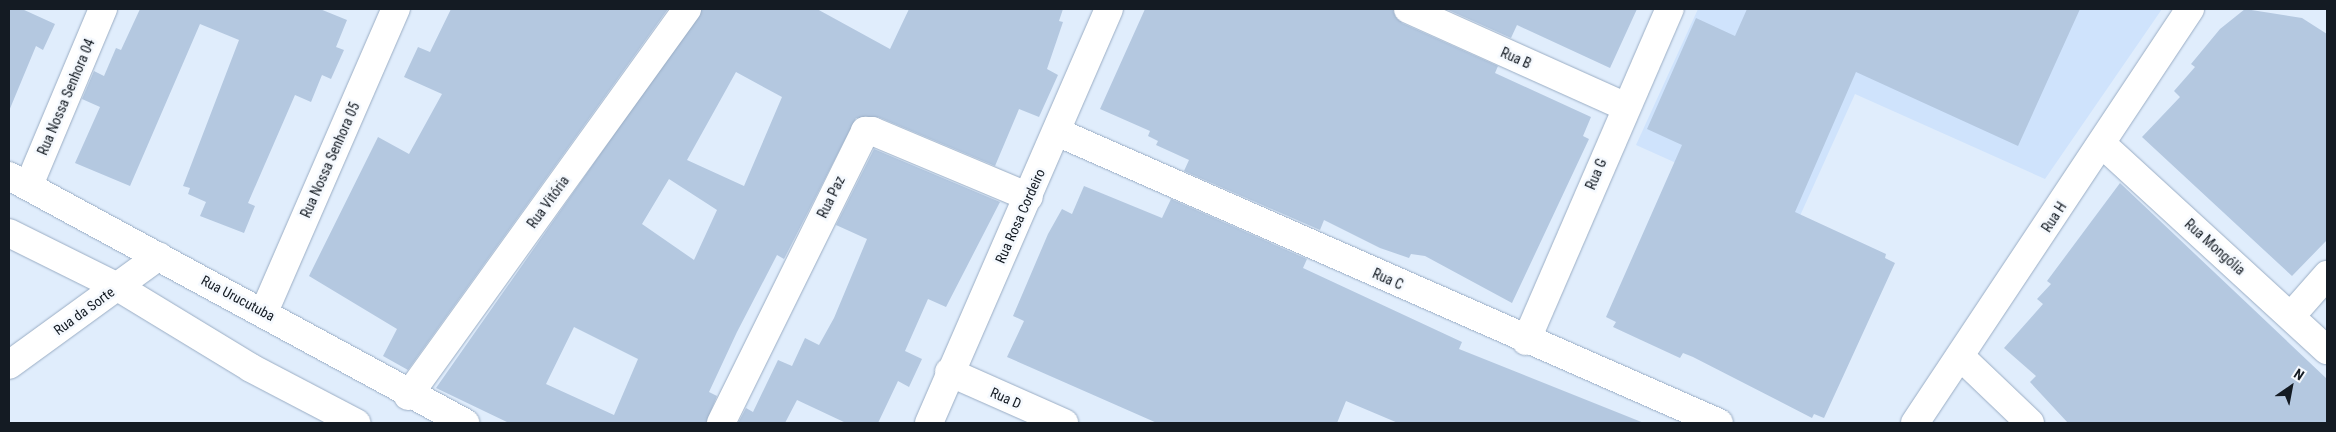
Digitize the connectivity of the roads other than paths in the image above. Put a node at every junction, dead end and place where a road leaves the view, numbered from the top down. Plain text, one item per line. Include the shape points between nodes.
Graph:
1 (104, 9) edge
2 (396, 9) edge
3 (687, 9) edge
4 (1109, 9) edge
5 (1408, 9) edge
6 (1670, 9) edge
7 (2190, 9) edge
8 (1624, 106) junction
9 (1057, 132) junction
10 (2102, 144) junction
11 (19, 181) edge
12 (1029, 196) junction
13 (9, 233) edge
14 (159, 256) junction
15 (2327, 275) edge
16 (118, 287) junction
17 (264, 312) junction
18 (2291, 316) junction
19 (1526, 341) junction
20 (2327, 350) edge
21 (1962, 358) junction
22 (9, 365) edge
23 (949, 372) junction
24 (408, 396) junction
25 (356, 423) edge
26 (465, 423) edge
27 (721, 423) edge
28 (929, 423) edge
29 (1064, 423) edge
30 (1719, 423) edge
31 (1915, 423) edge
32 (2030, 423) edge

1 - 11 street, Rua Nossa Senhora 04
2 - 17 street, Rua Nossa Senhora 05
3 - 24 street, Rua Vitória
4 - 9 street, Rua Rosa Cordeiro
5 - 8 street, Rua B
6 - 8 street, Rua G
7 - 10 street, Rua H
8 - 19 street, Rua G
9 - 12 street, Rua Rosa Cordeiro
9 - 19 street, Rua C
10 - 18 street, Rua Mongólia
10 - 21 street, Rua H
11 - 14 street, Rua Urucutuba
12 - 23 street, Rua Rosa Cordeiro
12 - 27 street, Rua Paz via 872,130 865,131
13 - 16 street
14 - 16 street, Rua da Sorte
14 - 17 street, Rua Urucutuba
15 - 18 street
16 - 22 street, Rua da Sorte
16 - 25 street via 251,368
17 - 24 street, Rua Urucutuba
18 - 20 street, Rua Mongólia
19 - 30 street, Rua C
21 - 31 street, Rua H
21 - 32 street
23 - 28 street, Rua Rosa Cordeiro
23 - 29 street, Rua D
24 - 26 street, Rua Urucutuba

